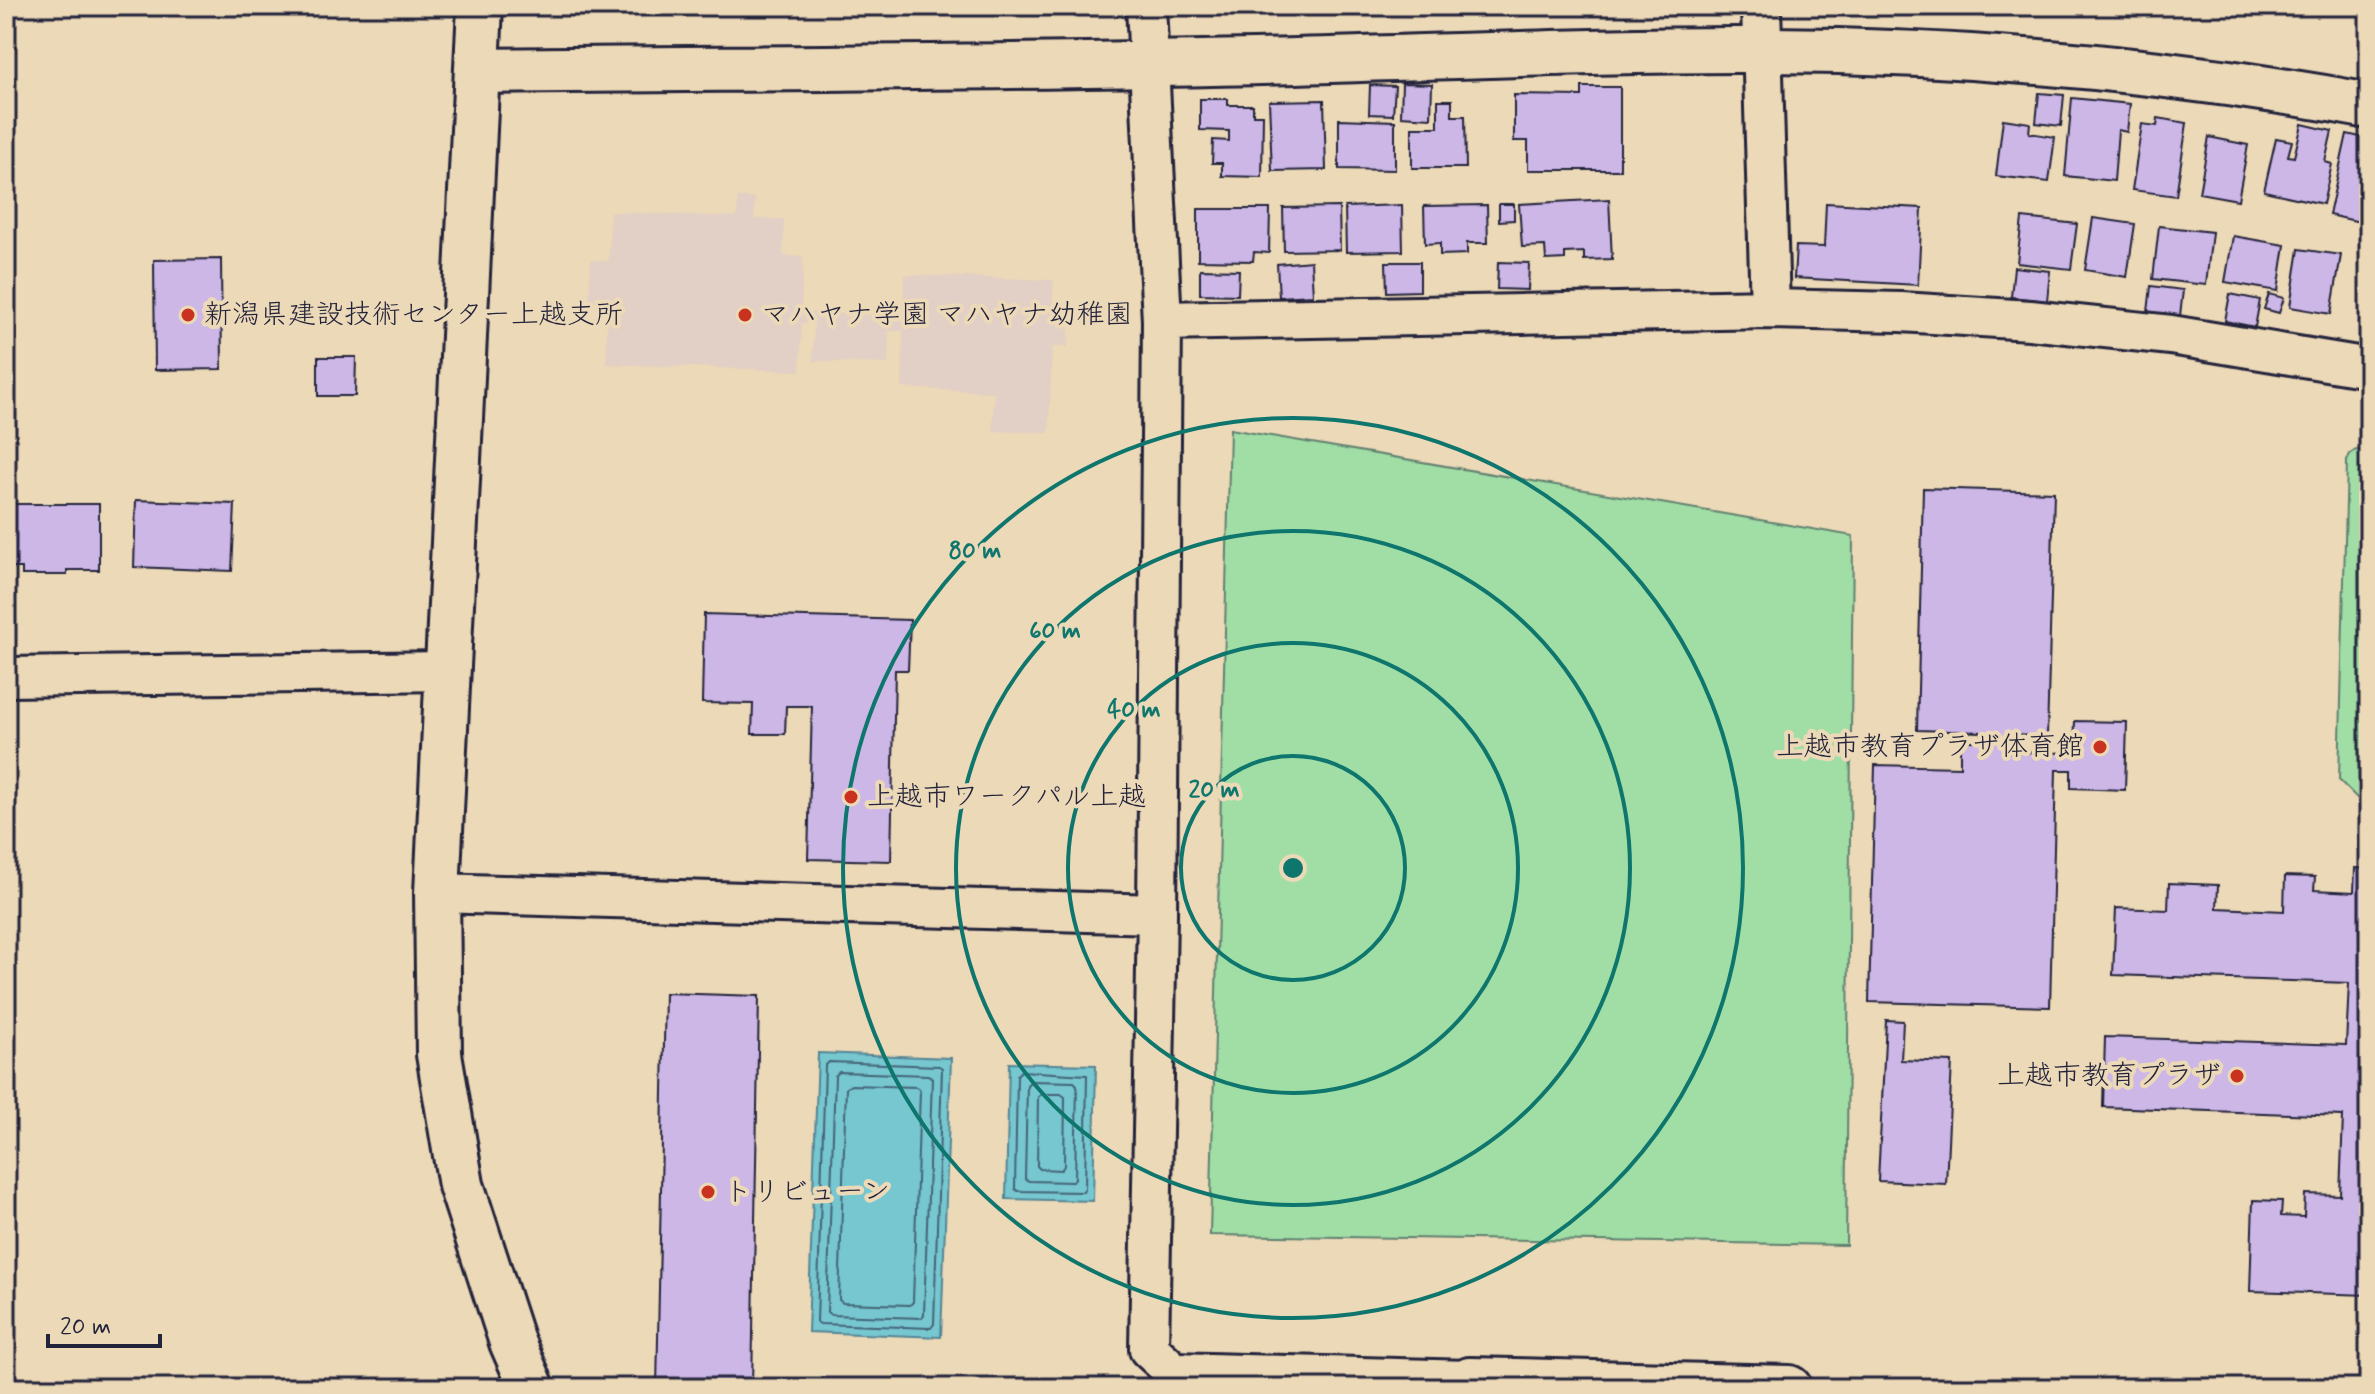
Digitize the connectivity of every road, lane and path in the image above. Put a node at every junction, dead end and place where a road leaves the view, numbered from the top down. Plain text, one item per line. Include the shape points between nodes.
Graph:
1 (480, 6) edge
2 (1146, 6) edge
3 (1761, 6) edge
4 (1763, 50) junction
5 (1147, 65) junction
6 (477, 71) junction
7 (2369, 106) edge
8 (1770, 309) junction
9 (1162, 321) junction
10 (2369, 368) edge
11 (448, 671) junction
12 (6, 677) edge
13 (437, 893) junction
14 (1157, 914) junction
15 (1469, 1384) edge
16 (532, 1388) edge
17 (1789, 1388) edge

1 - 6 street
2 - 5 street
3 - 4 street
4 - 5 street
4 - 7 street via 1984,58 2146,74
4 - 8 street
5 - 6 street
5 - 9 street
6 - 11 street
8 - 9 street
8 - 10 street via 2030,320 2171,335
9 - 14 street
11 - 12 street
11 - 13 street
13 - 14 street
13 - 16 street via 439,1054 461,1185
14 - 15 street via 1149,1349 1174,1372
15 - 17 street

